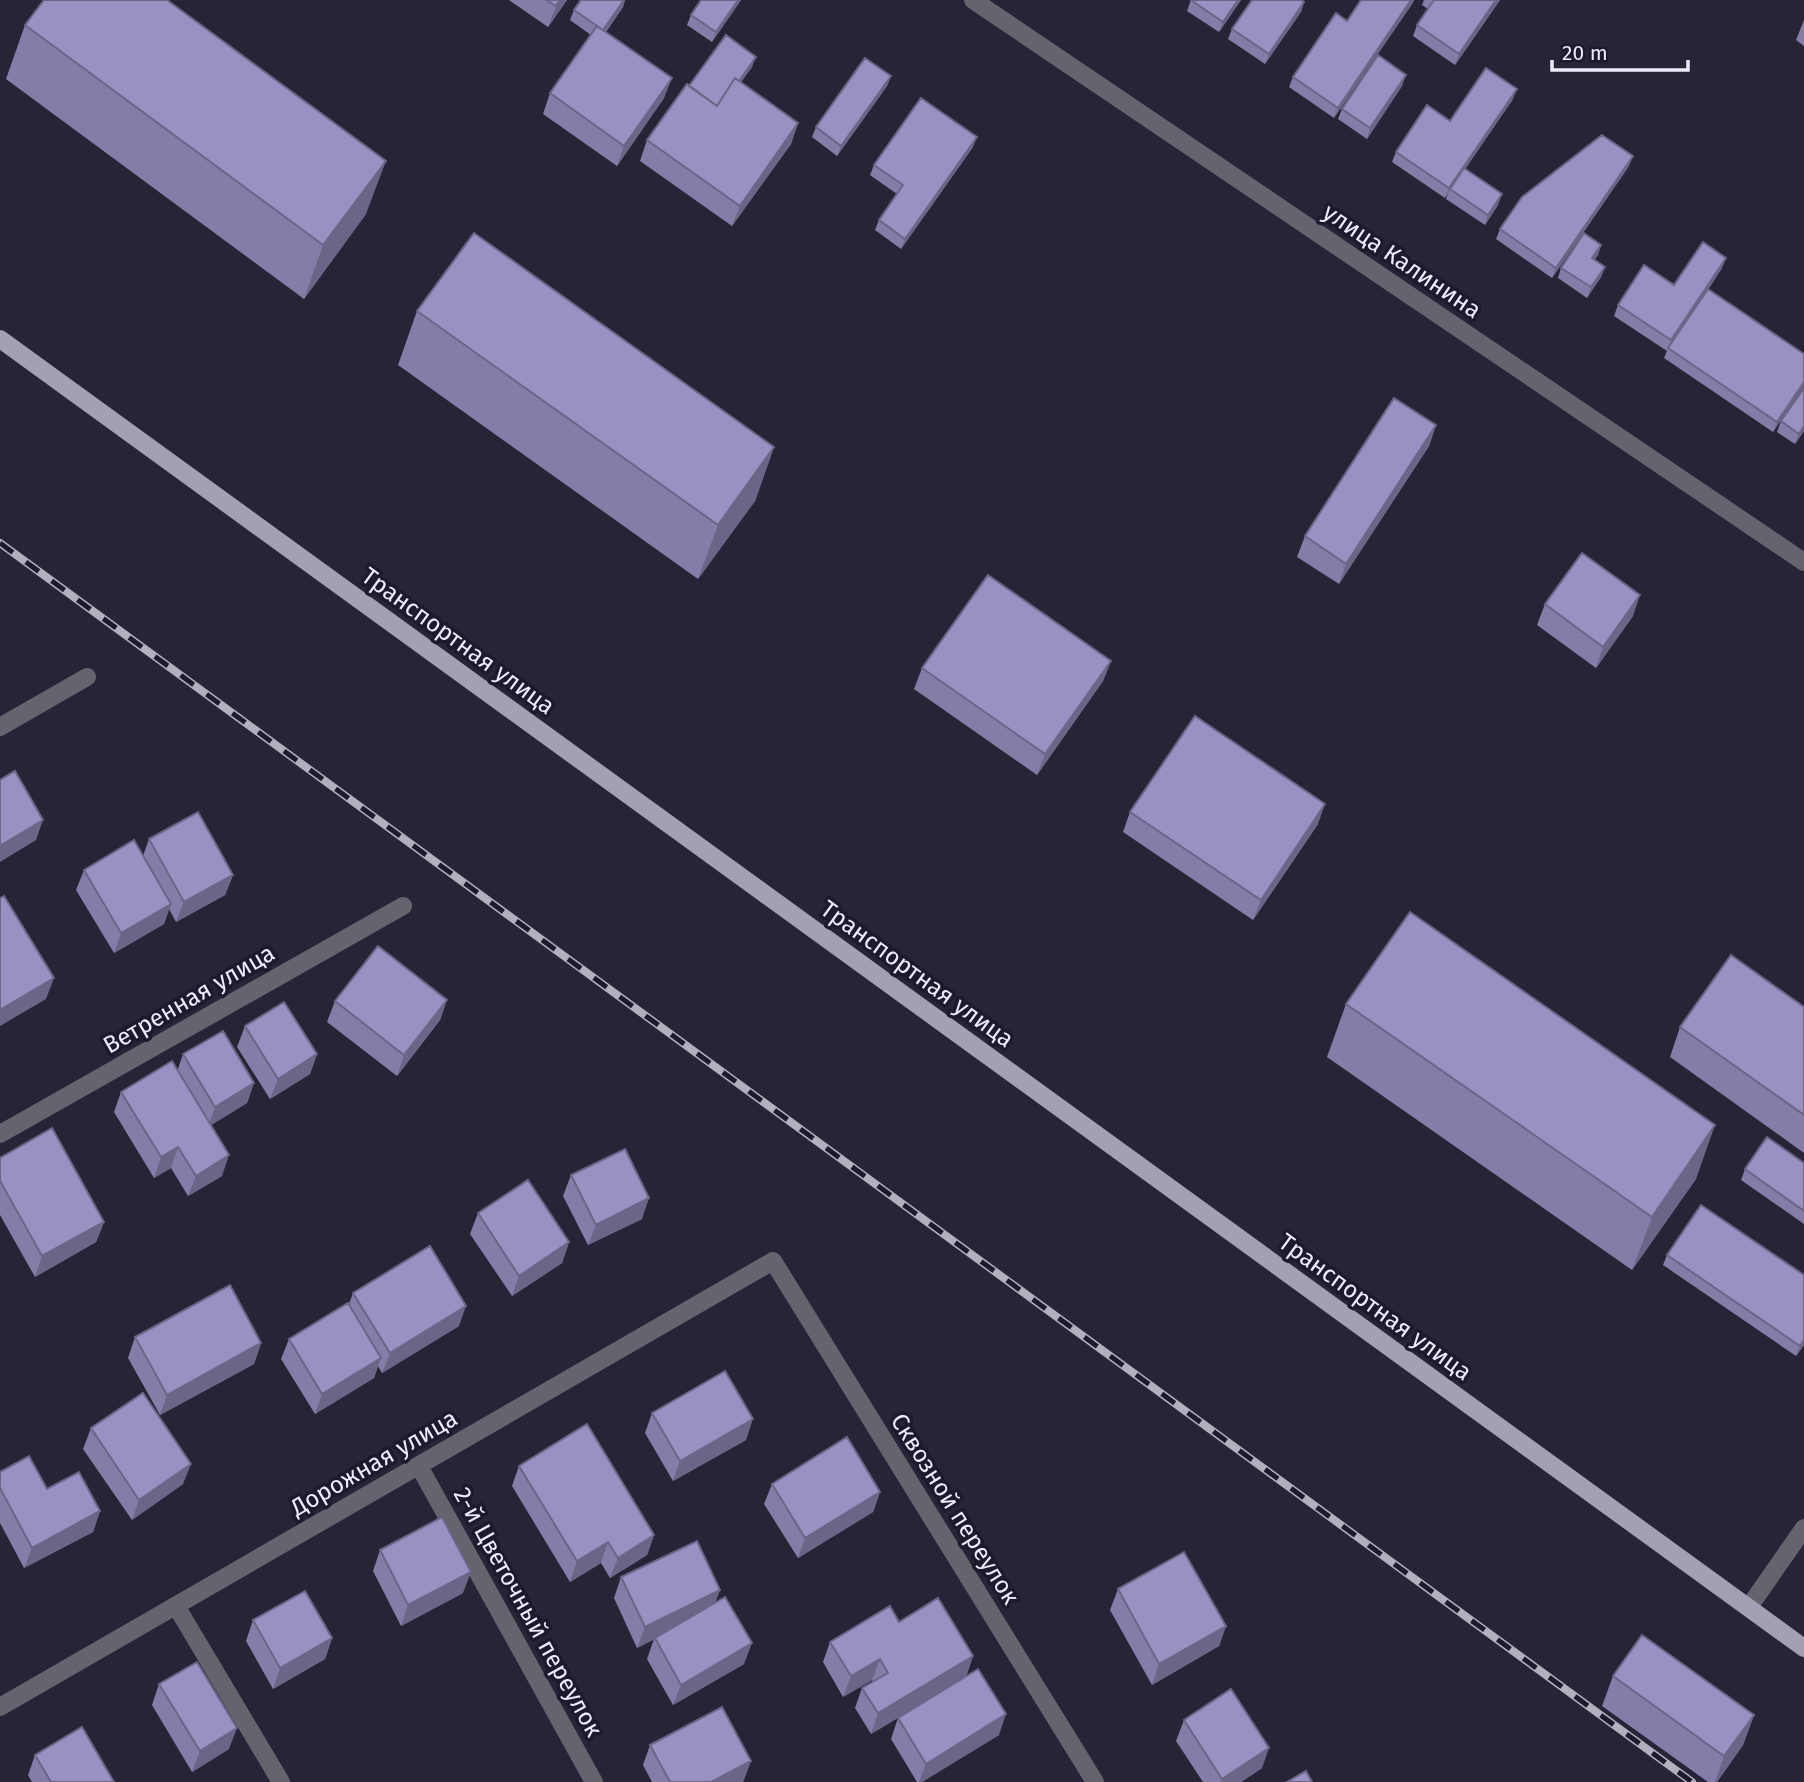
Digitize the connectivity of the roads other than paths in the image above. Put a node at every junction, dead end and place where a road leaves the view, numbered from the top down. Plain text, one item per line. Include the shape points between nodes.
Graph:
1 (973, 0) edge
2 (0, 339) edge
3 (1804, 562) edge
4 (87, 677) dead end
5 (0, 727) edge
6 (403, 906) dead end
7 (0, 1134) edge
8 (773, 1261) joint
9 (419, 1466) junction
10 (1804, 1528) edge
11 (176, 1606) junction
12 (1749, 1607) junction
13 (1804, 1648) edge
14 (0, 1707) edge
15 (281, 1782) edge
16 (594, 1782) edge
17 (1095, 1782) edge

1 - 3 street, улица Калинина
2 - 12 main road, Транспортная улица
4 - 5 street
6 - 7 street, Ветренная улица
8 - 9 street, Дорожная улица
8 - 17 street, Сквозной переулок
9 - 11 street, Дорожная улица
9 - 16 street, 2-й Цветочный переулок
10 - 12 street
11 - 14 street, Дорожная улица
11 - 15 street
12 - 13 main road, Транспортная улица

